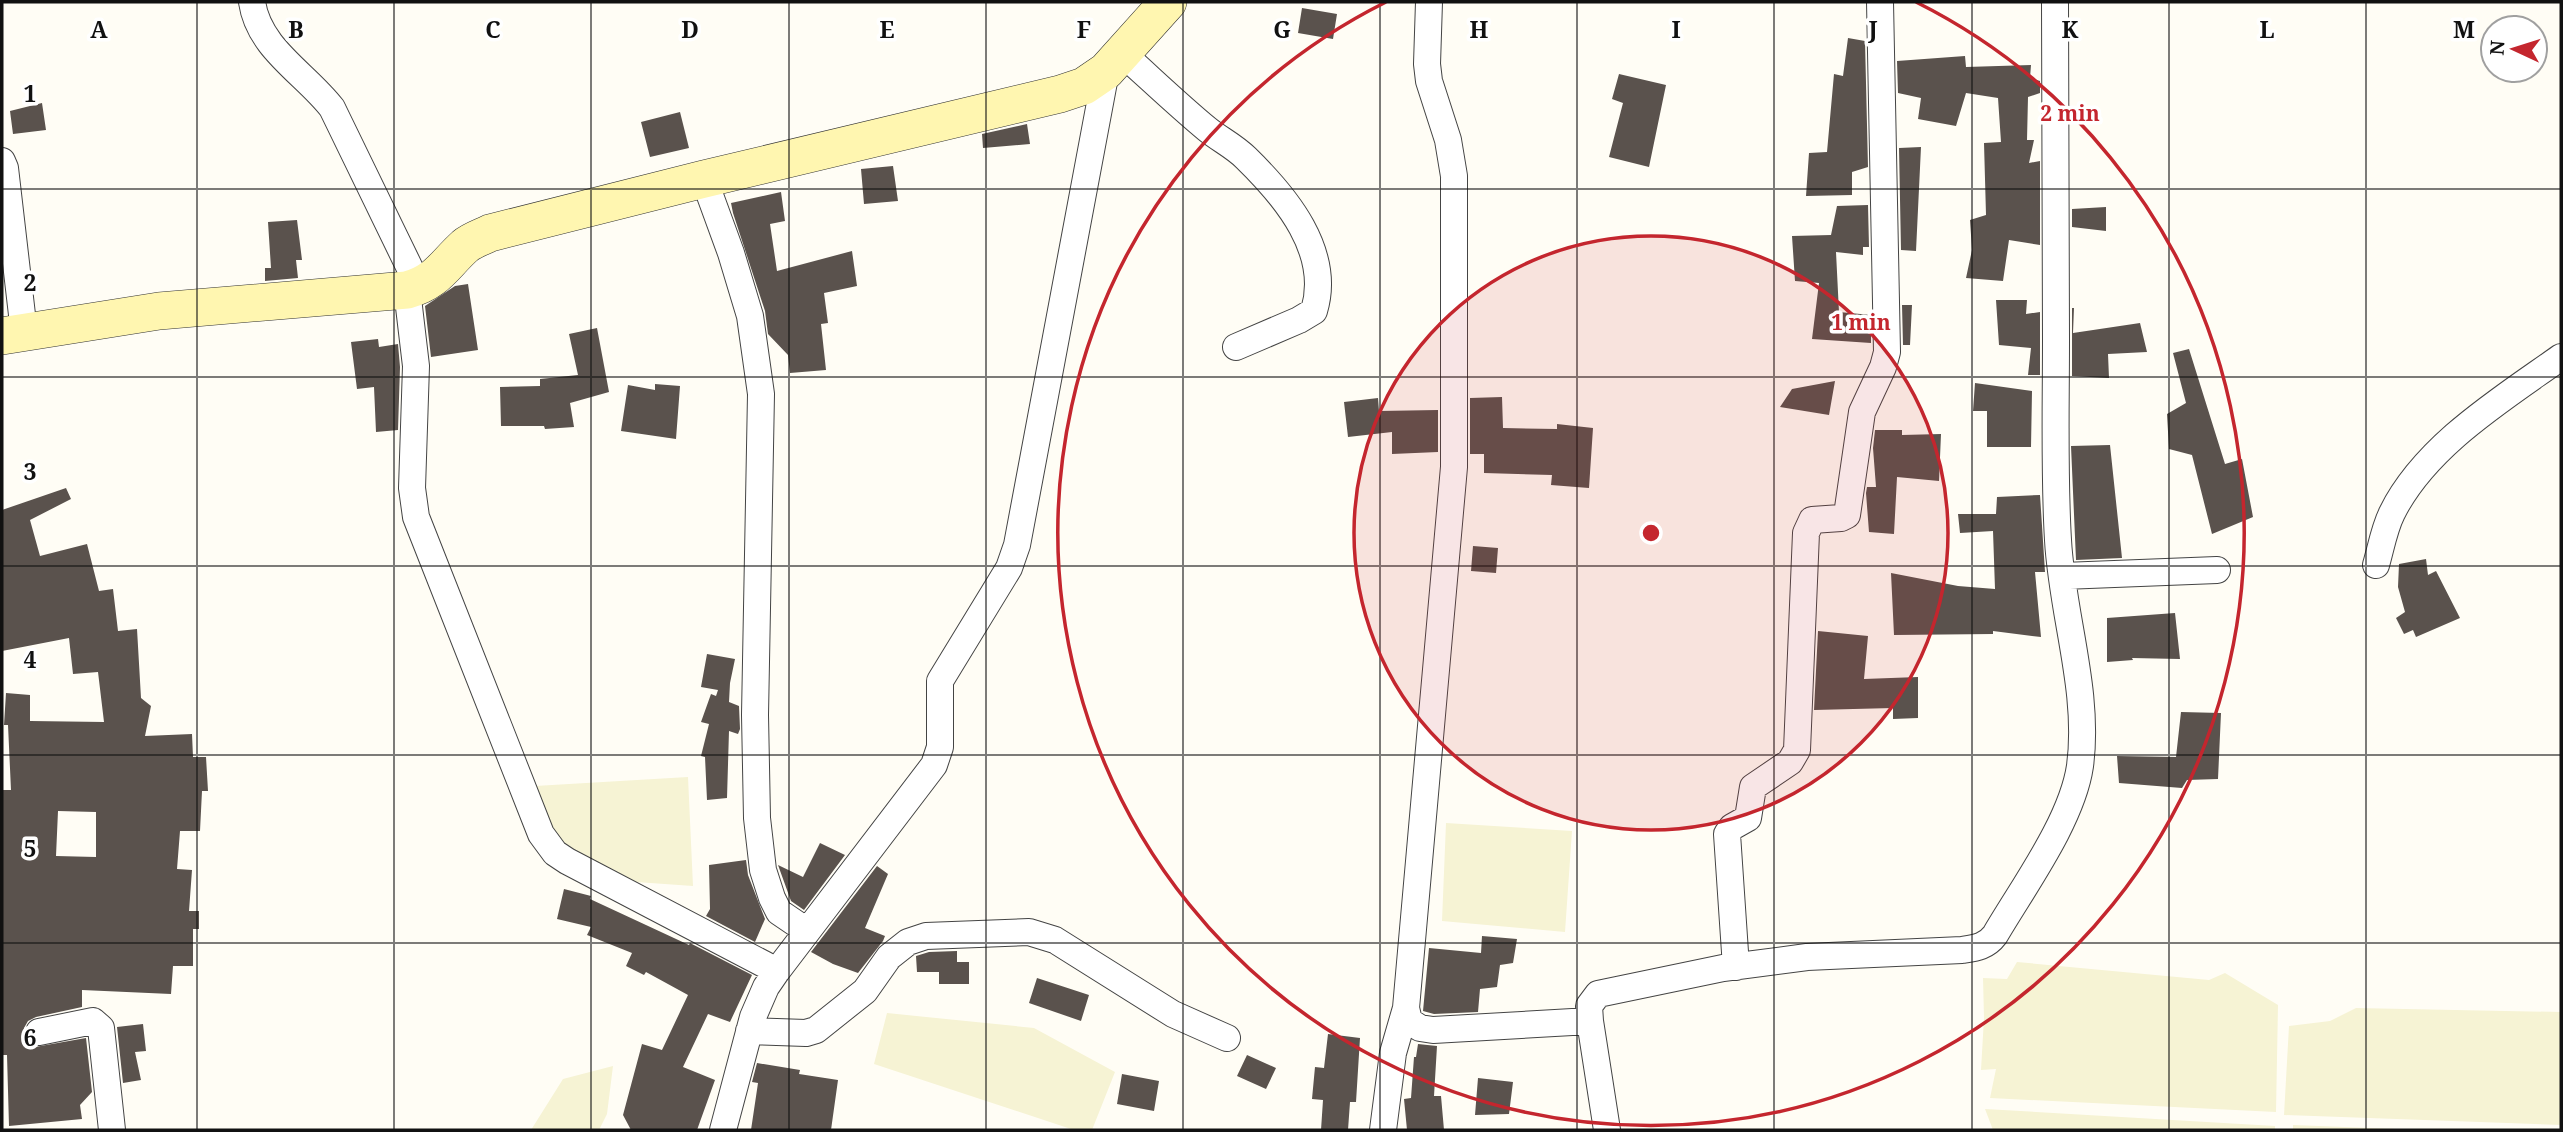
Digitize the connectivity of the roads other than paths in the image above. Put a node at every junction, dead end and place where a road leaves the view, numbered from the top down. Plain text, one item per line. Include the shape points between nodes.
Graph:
1 (252, 2) edge
2 (1168, 2) edge
3 (1429, 2) edge
4 (1880, 2) edge
5 (2054, 2) edge
6 (1114, 62) junction
7 (2, 160) edge
8 (705, 179) junction
9 (413, 289) junction
10 (13, 334) edge
11 (1236, 346) dead end
12 (2561, 357) edge
13 (2376, 565) dead end
14 (2217, 570) dead end
15 (2063, 576) junction
16 (807, 931) junction
17 (1736, 967) junction
18 (777, 971) junction
19 (1406, 1008) junction
20 (1590, 1021) junction
21 (749, 1031) junction
22 (39, 1032) dead end
23 (1227, 1038) dead end
24 (112, 1130) edge
25 (723, 1130) edge
26 (1383, 1130) edge
27 (1607, 1130) edge

1 - 9 street via 260,30 271,46 332,108
2 - 6 street
3 - 19 street via 1429,81 1454,176 1454,467
4 - 17 street via 1887,352 1861,412 1847,515 1812,520 1806,533 1797,750 1790,762 1753,787 1748,818 1727,834
5 - 15 street via 2054,449
6 - 8 street via 1084,86 1060,94
6 - 11 street via 1245,156 1293,211 1314,252 1319,281 1314,311
6 - 16 street via 1014,557 940,681 940,747 934,765
7 - 10 street
8 - 9 street via 490,233 466,246 441,272
8 - 16 street via 750,316 761,394 755,715 763,870 779,912
9 - 10 street via 159,311
9 - 18 street via 412,488 416,517 541,834 567,861
12 - 13 street via 2466,426 2415,475 2391,514
14 - 15 street
15 - 17 street via 2079,691 2080,767 2054,835 1989,943 1962,950 1807,957
16 - 18 street
17 - 20 street via 1598,994 1589,1006
18 - 21 street
19 - 20 street via 1409,1021 1433,1030
19 - 26 street via 1393,1053
20 - 27 street
21 - 23 street via 816,1030 865,991 889,957 926,936 1029,932 1055,940 1173,1014
21 - 25 street
22 - 24 street via 93,1021 101,1028

